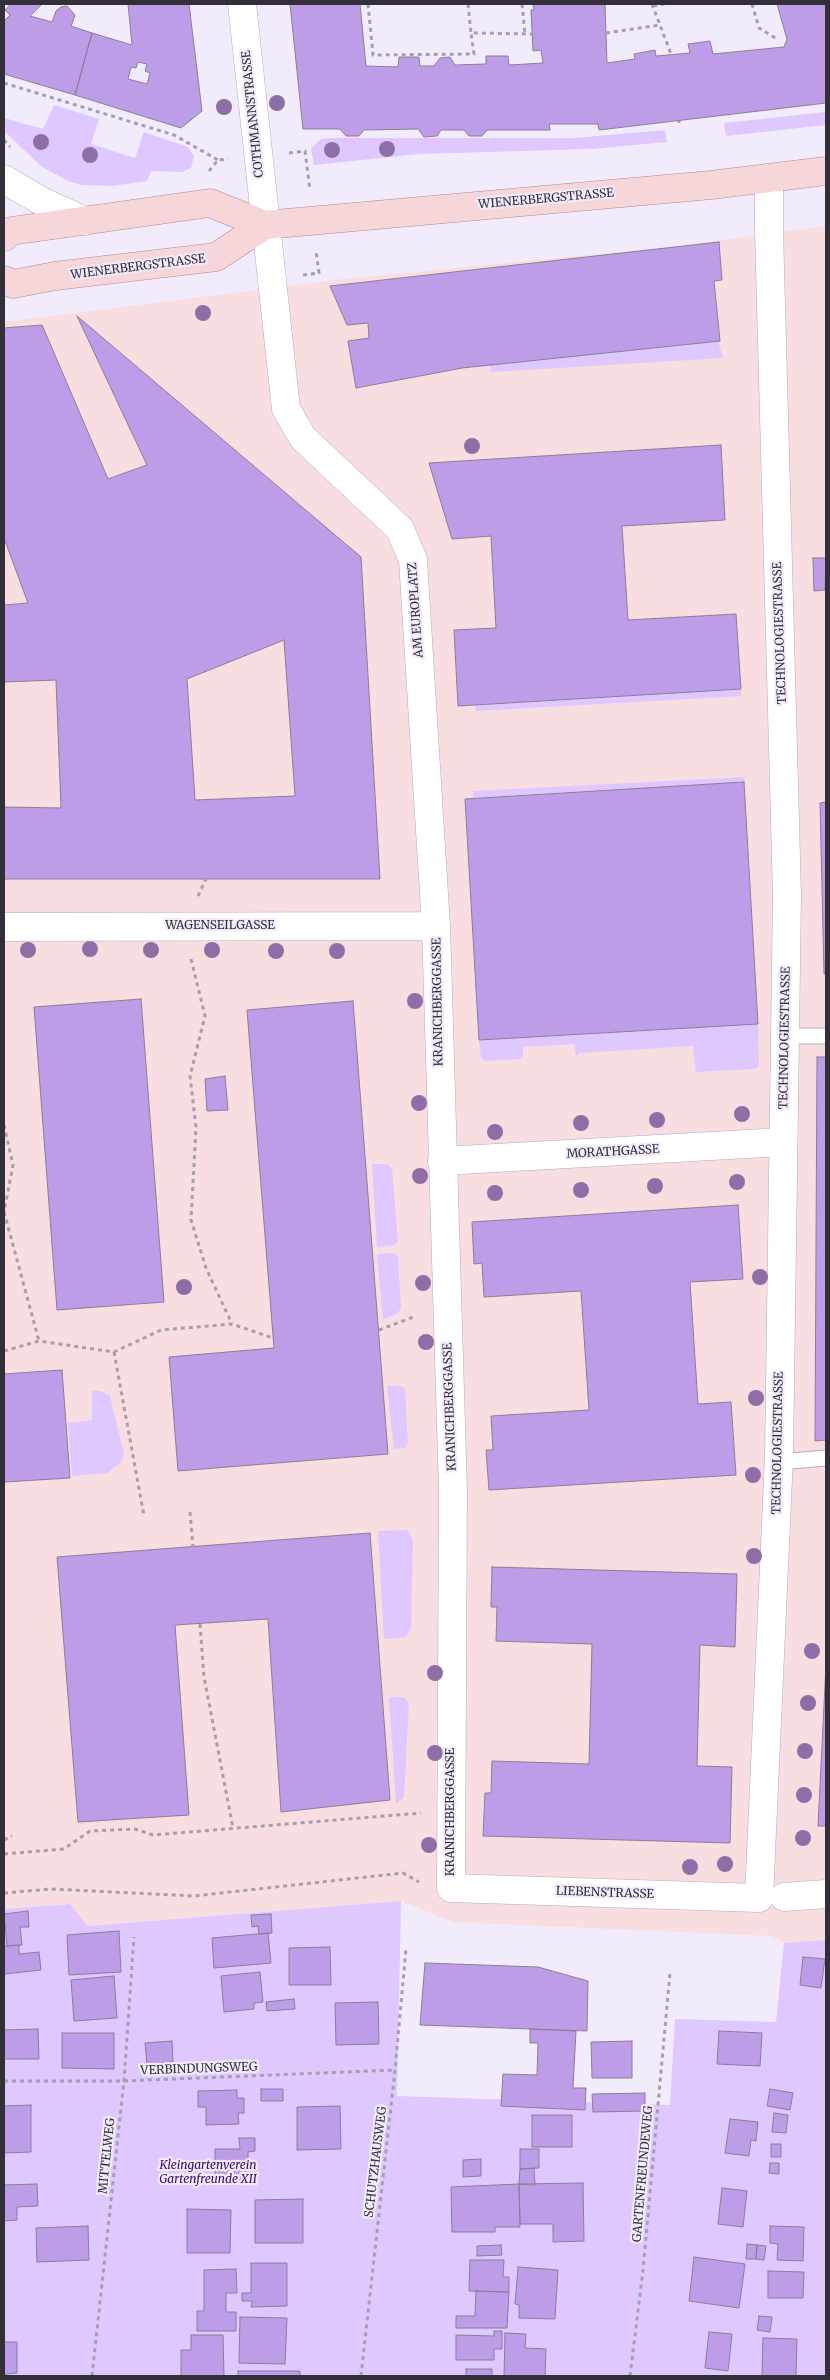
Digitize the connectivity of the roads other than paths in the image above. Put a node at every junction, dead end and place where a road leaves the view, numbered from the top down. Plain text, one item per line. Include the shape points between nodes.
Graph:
1 (242, 4) edge
2 (826, 171) edge
3 (769, 178) junction
4 (4, 179) edge
5 (85, 221) junction
6 (265, 225) junction
7 (4, 236) edge
8 (4, 280) edge
9 (436, 926) junction
10 (4, 928) edge
11 (784, 1036) junction
12 (826, 1036) edge
13 (783, 1142) junction
14 (442, 1161) junction
15 (826, 1458) edge
16 (779, 1462) junction
17 (451, 1888) joint
18 (826, 1894) edge
19 (772, 1897) junction

1 - 6 street, COTHMANNSTRASSE
2 - 3 main road, WIENERBERGSTRASSE
3 - 6 main road, WIENERBERGSTRASSE
3 - 11 street, TECHNOLOGIESTRASSE via 787,895
4 - 5 street
5 - 6 main road, WIENERBERGSTRASSE via 210,203
5 - 7 main road, WIENERBERGSTRASSE via 11,231
6 - 8 main road, WIENERBERGSTRASSE via 216,257 12,284
6 - 9 street, AM EUROPLATZ via 286,409 303,438 400,529 413,560
9 - 10 street, WAGENSEILGASSE
9 - 14 street, KRANICHBERGGASSE
11 - 12 lane
11 - 13 street, TECHNOLOGIESTRASSE
13 - 14 street, MORATHGASSE
13 - 16 street, TECHNOLOGIESTRASSE
14 - 17 street, KRANICHBERGGASSE via 453,1491
15 - 16 lane
16 - 19 street, TECHNOLOGIESTRASSE
17 - 19 street, LIEBENSTRASSE
18 - 19 street, LIEBENSTRASSE

